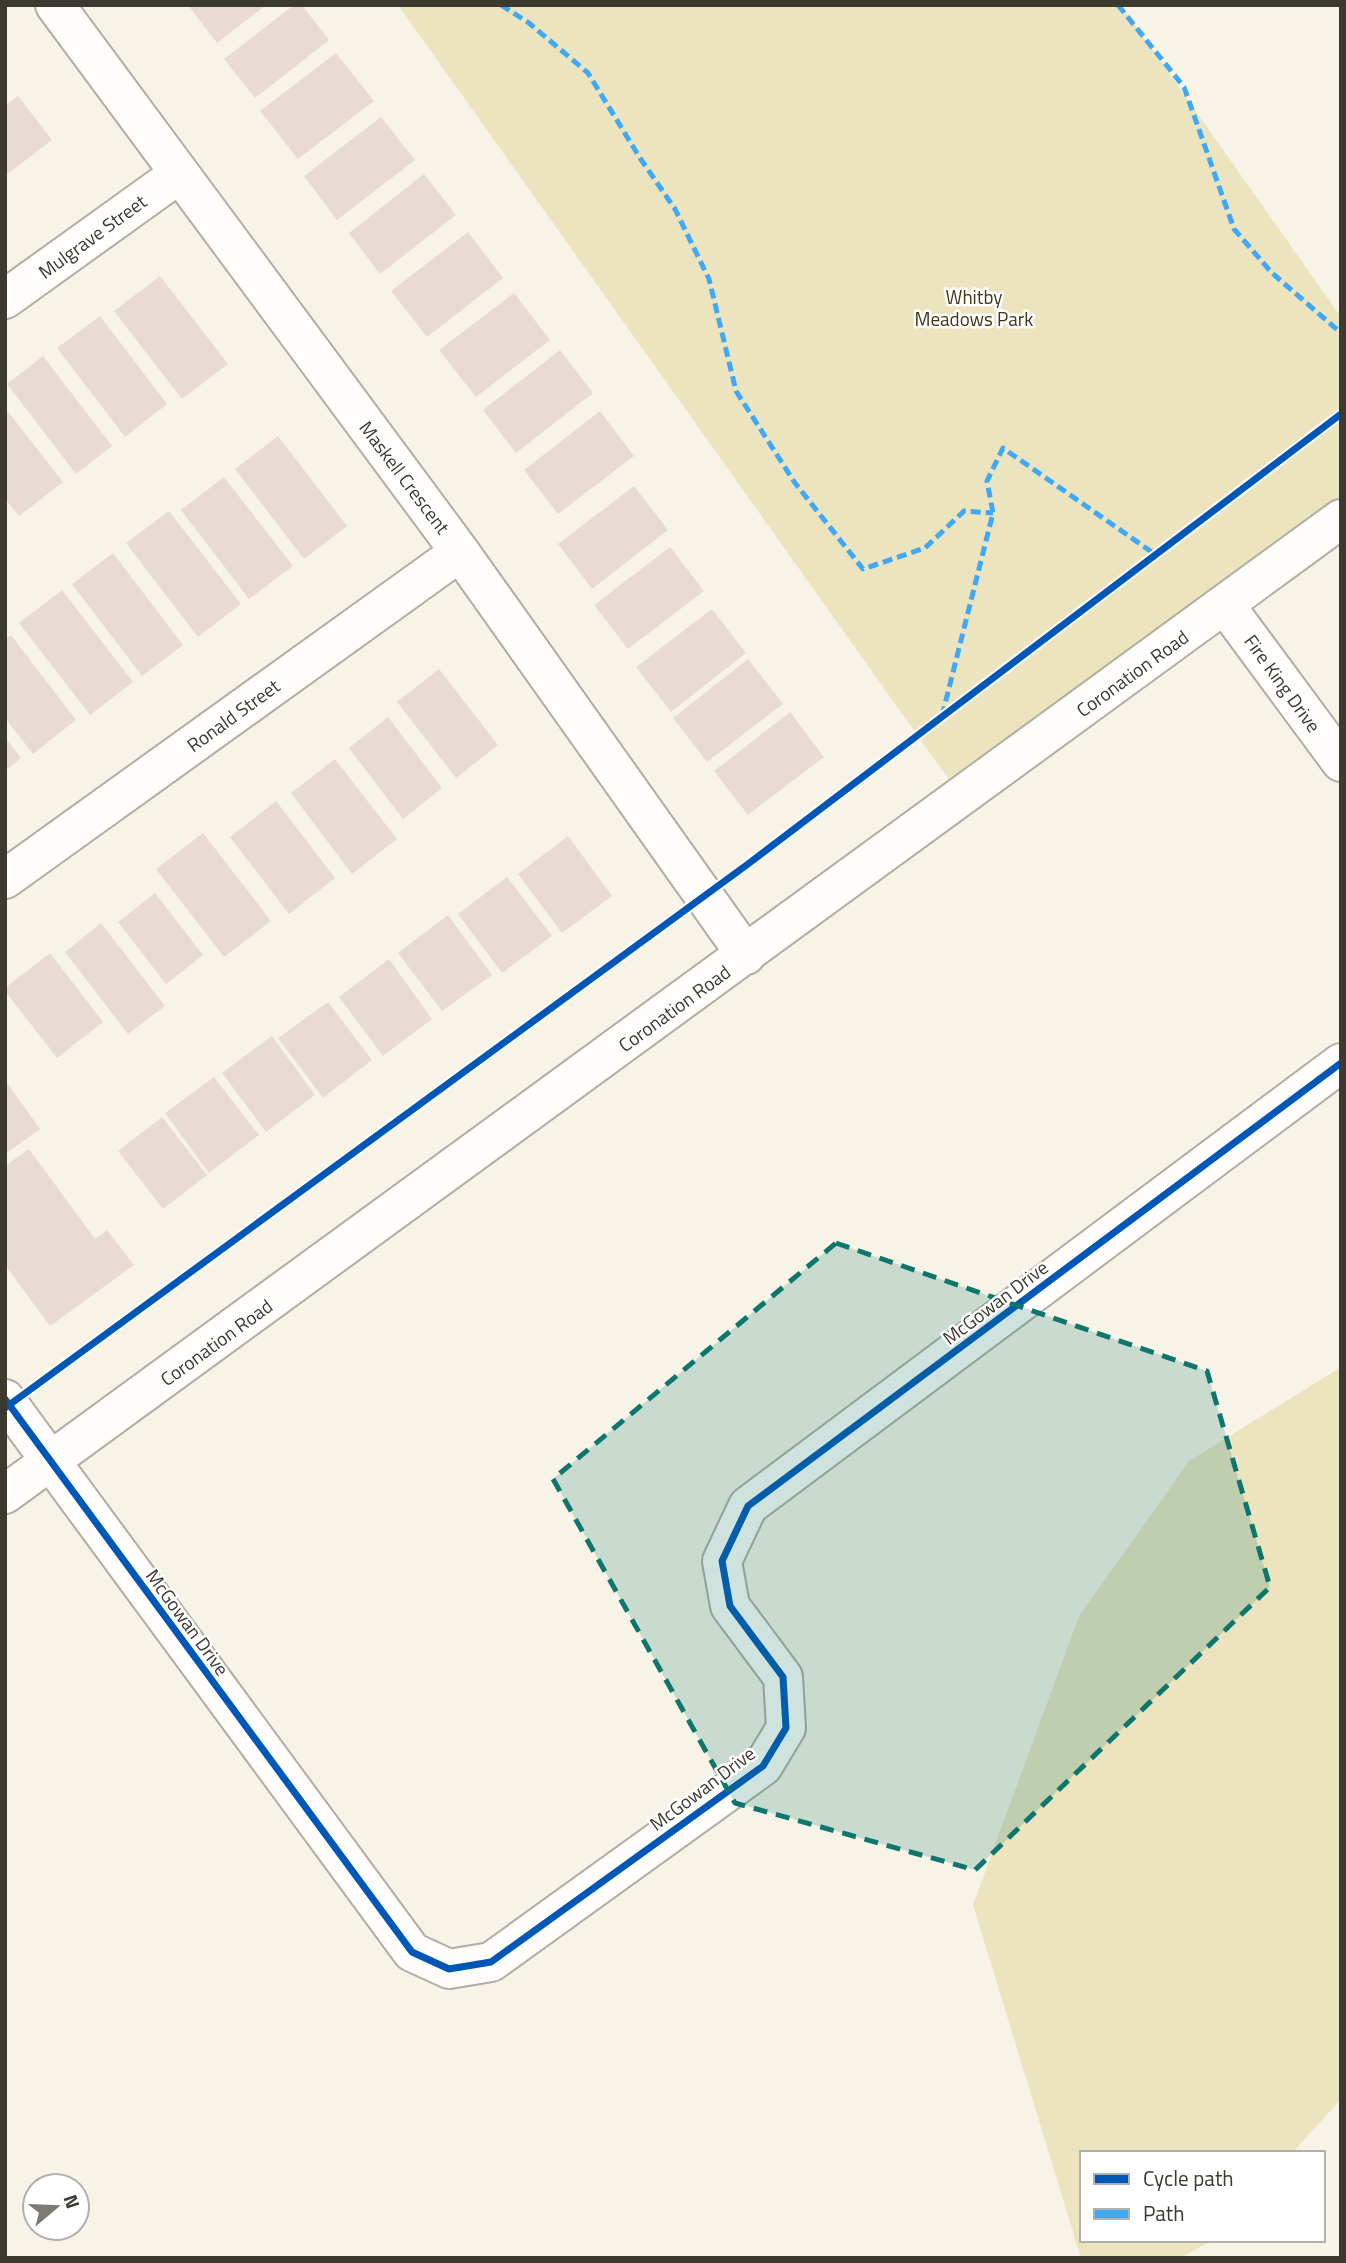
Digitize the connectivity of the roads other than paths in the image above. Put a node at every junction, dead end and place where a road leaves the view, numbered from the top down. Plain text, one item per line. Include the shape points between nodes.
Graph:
1 (55, 5) edge
2 (179, 174) junction
3 (5, 299) edge
4 (1341, 519) edge
5 (460, 552) junction
6 (1225, 605) junction
7 (1341, 762) edge
8 (5, 879) edge
9 (746, 955) junction
10 (1341, 1063) edge
11 (5, 1399) edge
12 (50, 1463) junction
13 (5, 1494) edge

1 - 2 street, Maskell Crescent
2 - 3 street, Mulgrave Street
2 - 5 street, Maskell Crescent
4 - 6 street, Coronation Road
5 - 8 street, Ronald Street
5 - 9 street, Maskell Crescent
6 - 7 street, Fire King Drive
6 - 9 street, Coronation Road
9 - 12 street, Coronation Road
10 - 12 street, McGowan Drive via 748,1506 722,1560 724,1572 730,1606 783,1677 786,1728 763,1766 491,1962 449,1969 412,1952
11 - 12 street, McGowan Drive
12 - 13 street, Coronation Road

